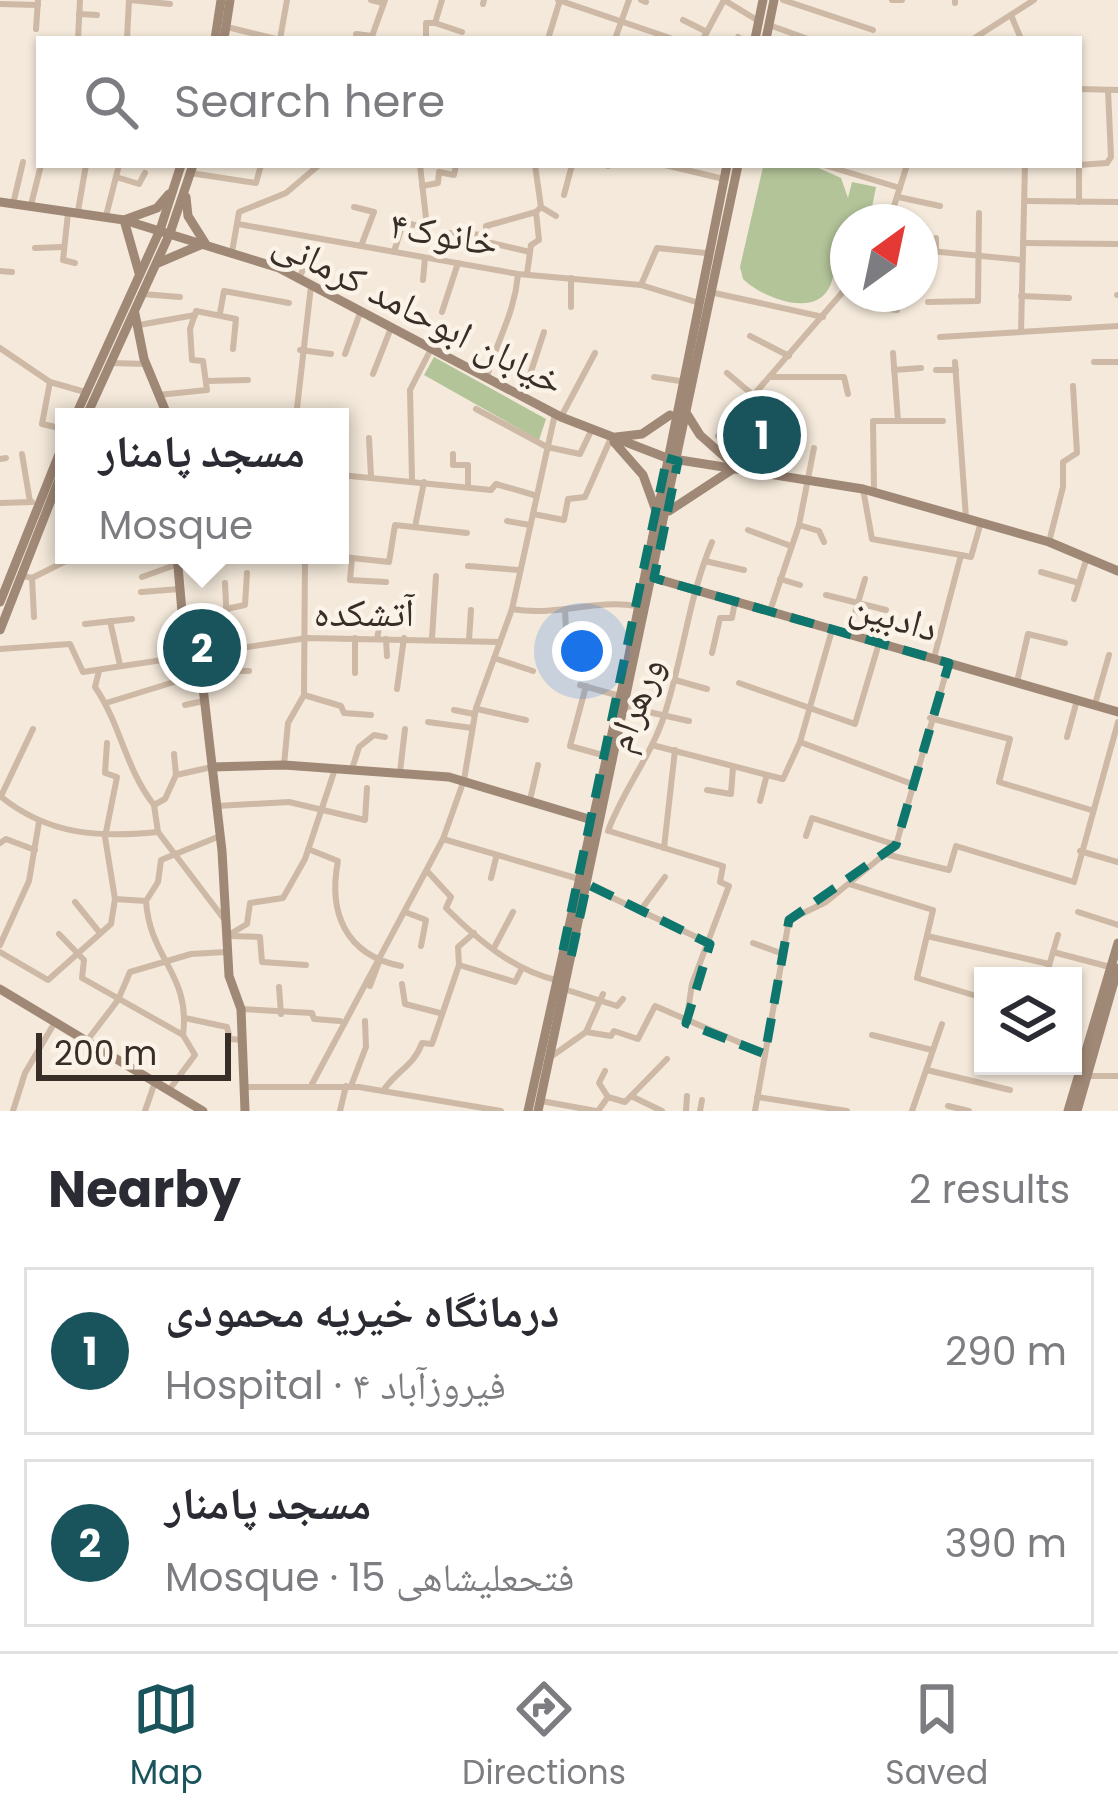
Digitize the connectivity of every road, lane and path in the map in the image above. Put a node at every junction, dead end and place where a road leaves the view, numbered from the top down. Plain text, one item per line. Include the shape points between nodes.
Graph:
1 (80, 0) edge
2 (130, 0) edge
3 (226, 0) edge
4 (286, 0) edge
5 (371, 0) edge
6 (442, 0) edge
7 (559, 0) edge
8 (629, 0) edge
9 (724, 0) edge
10 (763, 0) edge
11 (778, 0) edge
12 (892, 0) edge
13 (902, 0) edge
14 (1034, 0) edge
15 (384, 2) edge
16 (38, 3) edge
17 (803, 3) edge
18 (170, 4) dead end
19 (0, 6) edge
20 (79, 14) junction
21 (97, 15) dead end
22 (1011, 15) junction
23 (2, 20) edge
24 (683, 20) dead end
25 (621, 22) junction
26 (435, 23) junction
27 (764, 23) junction
28 (36, 29) dead end
29 (874, 30) dead end
30 (462, 32) dead end
31 (356, 34) dead end
32 (222, 35) edge
33 (78, 36) edge
34 (127, 36) edge
35 (279, 36) edge
36 (364, 36) edge
37 (373, 36) edge
38 (426, 36) edge
39 (550, 36) edge
40 (615, 36) edge
41 (664, 36) edge
42 (705, 36) edge
43 (757, 36) edge
44 (766, 36) edge
45 (800, 36) edge
46 (979, 36) edge
47 (1020, 36) edge
48 (1082, 89) edge
49 (1108, 90) junction
50 (1118, 90) edge
51 (1114, 140) edge
52 (23, 163) dead end
53 (1082, 165) edge
54 (40, 168) edge
55 (85, 168) edge
56 (117, 168) edge
57 (188, 168) edge
58 (260, 168) edge
59 (315, 168) edge
60 (420, 168) edge
61 (535, 168) edge
62 (571, 168) edge
63 (678, 168) edge
64 (726, 168) edge
65 (737, 168) edge
66 (833, 168) edge
67 (907, 168) edge
68 (1025, 168) edge
69 (1079, 168) edge
70 (455, 170) edge
71 (145, 173) dead end
72 (116, 176) junction
73 (724, 179) junction
74 (181, 185) junction
75 (422, 186) junction
76 (899, 193) junction
77 (564, 195) dead end
78 (1024, 201) junction
79 (0, 202) edge
80 (1078, 202) junction
81 (1118, 202) edge
82 (13, 203) junction
83 (896, 204) edge
84 (31, 205) junction
85 (940, 206) dead end
86 (354, 207) dead end
87 (73, 210) junction
88 (538, 210) junction
89 (979, 213) dead end
90 (556, 215) dead end
91 (106, 217) junction
92 (124, 220) junction
93 (238, 224) junction
94 (165, 232) junction
95 (487, 235) junction
96 (206, 243) junction
97 (1023, 243) junction
98 (1118, 244) edge
99 (361, 246) junction
100 (63, 247) junction
101 (35, 248) dead end
102 (232, 252) junction
103 (394, 252) junction
104 (530, 252) junction
105 (938, 252) edge
106 (706, 253) junction
107 (977, 256) junction
108 (425, 257) junction
109 (308, 259) dead end
110 (440, 260) junction
111 (1022, 260) junction
112 (75, 263) dead end
113 (458, 263) junction
114 (153, 267) junction
115 (0, 271) edge
116 (12, 272) dead end
117 (518, 274) junction
118 (527, 274) junction
119 (300, 276) junction
120 (140, 278) junction
121 (571, 278) junction
122 (423, 280) dead end
123 (312, 283) junction
124 (641, 285) junction
125 (710, 292) junction
126 (140, 293) junction
127 (1022, 296) junction
128 (180, 297) dead end
129 (1069, 298) dead end
130 (696, 302) junction
131 (938, 302) edge
132 (289, 303) dead end
133 (571, 307) dead end
134 (134, 308) junction
135 (363, 308) junction
136 (830, 309) edge
137 (220, 313) junction
138 (442, 313) dead end
139 (194, 315) junction
140 (824, 317) junction
141 (393, 324) junction
142 (1118, 326) edge
143 (137, 331) junction
144 (544, 332) dead end
145 (1021, 332) junction
146 (750, 336) dead end
147 (122, 337) junction
148 (940, 337) dead end
149 (433, 346) junction
150 (0, 349) edge
151 (233, 349) dead end
152 (300, 350) junction
153 (595, 353) dead end
154 (893, 353) dead end
155 (332, 354) dead end
156 (345, 354) dead end
157 (789, 356) junction
158 (1094, 362) dead end
159 (1118, 362) edge
160 (110, 363) junction
161 (146, 364) junction
162 (921, 368) dead end
163 (894, 370) junction
164 (936, 370) dead end
165 (727, 373) dead end
166 (373, 374) dead end
167 (654, 376) dead end
168 (487, 377) junction
169 (770, 377) junction
170 (248, 380) dead end
171 (206, 381) junction
172 (680, 381) junction
173 (50, 382) junction
174 (1073, 386) dead end
175 (86, 392) junction
176 (198, 393) junction
177 (158, 394) junction
178 (848, 394) dead end
179 (754, 395) junction
180 (523, 396) junction
181 (79, 408) edge
182 (91, 408) edge
183 (164, 408) edge
184 (192, 408) dead end
185 (297, 408) edge
186 (680, 409) junction
187 (476, 410) dead end
188 (31, 415) dead end
189 (558, 415) junction
190 (42, 420) junction
191 (898, 421) junction
192 (943, 421) dead end
193 (55, 425) edge
194 (592, 429) junction
195 (718, 436) dead end
196 (369, 438) dead end
197 (610, 438) junction
198 (547, 447) junction
199 (814, 448) dead end
200 (22, 454) dead end
201 (453, 454) dead end
202 (672, 459) junction
203 (55, 463) edge
204 (736, 467) junction
205 (349, 476) edge
206 (809, 476) junction
207 (370, 477) junction
208 (412, 480) junction
209 (424, 482) junction
210 (468, 488) junction
211 (868, 490) junction
212 (55, 491) edge
213 (535, 495) junction
214 (0, 502) edge
215 (38, 504) junction
216 (663, 513) junction
217 (532, 514) junction
218 (966, 518) junction
219 (507, 521) dead end
220 (981, 522) junction
221 (799, 524) junction
222 (530, 525) junction
223 (415, 527) junction
224 (748, 530) dead end
225 (467, 533) dead end
226 (712, 542) dead end
227 (824, 542) dead end
228 (1048, 542) junction
229 (791, 546) junction
230 (961, 555) junction
231 (1087, 556) junction
232 (349, 558) edge
233 (352, 558) junction
234 (705, 561) junction
235 (59, 564) edge
236 (167, 564) edge
237 (178, 564) edge
238 (202, 564) edge
239 (305, 564) edge
240 (468, 566) dead end
241 (519, 570) junction
242 (744, 570) dead end
243 (1041, 572) dead end
244 (1118, 572) edge
245 (204, 573) dead end
246 (247, 574) dead end
247 (20, 575) junction
248 (436, 576) dead end
249 (142, 577) dead end
250 (32, 578) junction
251 (654, 578) junction
252 (780, 579) junction
253 (865, 579) dead end
254 (386, 582) dead end
255 (225, 583) dead end
256 (1078, 584) junction
257 (800, 585) dead end
258 (180, 589) junction
259 (692, 589) junction
260 (141, 592) dead end
261 (826, 595) dead end
262 (1074, 599) dead end
263 (735, 601) junction
264 (858, 601) junction
265 (0, 602) edge
266 (637, 606) junction
267 (226, 609) junction
268 (512, 609) junction
269 (565, 609) junction
270 (471, 610) dead end
271 (886, 610) dead end
272 (770, 611) junction
273 (34, 616) dead end
274 (133, 619) dead end
275 (110, 621) junction
276 (85, 624) dead end
277 (398, 624) dead end
278 (832, 629) junction
279 (0, 630) edge
280 (849, 634) junction
281 (307, 638) junction
282 (356, 638) junction
283 (404, 638) junction
284 (382, 639) junction
285 (432, 639) junction
286 (469, 640) junction
287 (500, 642) junction
288 (879, 643) junction
289 (1065, 643) dead end
290 (228, 647) junction
291 (0, 649) edge
292 (712, 652) dead end
293 (567, 653) dead end
294 (188, 654) junction
295 (1109, 655) dead end
296 (387, 656) dead end
297 (494, 658) junction
298 (934, 658) junction
299 (949, 663) junction
300 (120, 666) junction
301 (99, 671) junction
302 (249, 671) dead end
303 (532, 671) dead end
304 (199, 672) junction
305 (355, 673) dead end
306 (675, 680) junction
307 (1017, 682) junction
308 (740, 683) dead end
309 (397, 689) dead end
310 (707, 689) dead end
311 (304, 695) junction
312 (620, 696) junction
313 (1077, 700) junction
314 (204, 701) junction
315 (106, 703) junction
316 (185, 705) dead end
317 (1094, 705) junction
318 (626, 707) junction
319 (454, 710) dead end
320 (475, 711) junction
321 (808, 711) junction
322 (371, 715) dead end
323 (1118, 717) edge
324 (930, 718) junction
325 (664, 719) junction
326 (526, 720) dead end
327 (689, 721) dead end
328 (428, 722) dead end
329 (472, 728) junction
330 (33, 729) dead end
331 (405, 729) dead end
332 (386, 737) dead end
333 (1067, 737) dead end
334 (800, 742) junction
335 (107, 743) dead end
336 (652, 745) junction
337 (1114, 746) edge
338 (675, 749) junction
339 (174, 754) dead end
340 (606, 756) junction
341 (284, 765) junction
342 (538, 765) dead end
343 (212, 767) junction
344 (733, 767) junction
345 (335, 768) junction
346 (352, 769) junction
347 (400, 772) junction
348 (176, 775) junction
349 (766, 778) junction
350 (464, 780) junction
351 (912, 784) junction
352 (367, 788) dead end
353 (707, 790) dead end
354 (0, 796) edge
355 (530, 800) junction
356 (760, 801) dead end
357 (154, 805) junction
358 (217, 806) junction
359 (1092, 810) junction
360 (323, 812) junction
361 (39, 822) junction
362 (600, 826) junction
363 (158, 832) junction
364 (220, 836) junction
365 (806, 836) dead end
366 (105, 837) junction
367 (442, 839) junction
368 (0, 843) edge
369 (896, 845) junction
370 (664, 848) junction
371 (308, 849) junction
372 (34, 850) junction
373 (1080, 851) junction
374 (885, 854) junction
375 (176, 855) junction
376 (496, 858) junction
377 (1118, 862) edge
378 (428, 872) junction
379 (665, 877) dead end
380 (490, 878) dead end
381 (583, 883) junction
382 (849, 884) junction
383 (115, 899) junction
384 (146, 901) junction
385 (75, 902) dead end
386 (643, 908) junction
387 (405, 912) junction
388 (513, 912) dead end
389 (1078, 912) dead end
390 (224, 920) junction
391 (1118, 925) edge
392 (100, 933) junction
393 (474, 933) junction
394 (58, 934) dead end
395 (1058, 934) dead end
396 (227, 936) junction
397 (927, 936) junction
398 (705, 941) junction
399 (753, 943) dead end
400 (1118, 943) edge
401 (421, 946) dead end
402 (494, 948) junction
403 (0, 949) edge
404 (77, 952) junction
405 (227, 952) junction
406 (1053, 952) junction
407 (783, 954) junction
408 (376, 961) junction
409 (163, 962) junction
410 (1049, 964) junction
411 (306, 965) dead end
412 (459, 965) junction
413 (400, 966) dead end
414 (1048, 967) edge
415 (1114, 967) edge
416 (521, 970) junction
417 (402, 984) dead end
418 (560, 984) junction
419 (370, 986) dead end
420 (280, 987) dead end
421 (0, 989) edge
422 (974, 995) edge
423 (1114, 995) edge
424 (601, 998) junction
425 (623, 999) dead end
426 (118, 1000) junction
427 (241, 1009) junction
428 (440, 1013) junction
429 (281, 1014) junction
430 (185, 1018) junction
431 (55, 1022) junction
432 (341, 1022) junction
433 (365, 1022) dead end
434 (686, 1023) junction
435 (942, 1024) dead end
436 (586, 1032) junction
437 (183, 1035) junction
438 (872, 1035) dead end
439 (243, 1040) junction
440 (86, 1042) junction
441 (934, 1051) junction
442 (765, 1054) junction
443 (549, 1058) junction
444 (667, 1059) dead end
445 (927, 1070) junction
446 (604, 1071) dead end
447 (1086, 1076) junction
448 (1118, 1076) edge
449 (155, 1082) junction
450 (312, 1084) junction
451 (348, 1086) junction
452 (247, 1087) junction
453 (169, 1090) junction
454 (1010, 1090) dead end
455 (383, 1091) junction
456 (631, 1096) junction
457 (687, 1096) dead end
458 (608, 1097) junction
459 (757, 1097) junction
460 (702, 1100) dead end
461 (539, 1106) edge
462 (948, 1106) dead end
463 (803, 1108) edge
464 (965, 1110) edge
465 (13, 1111) edge
466 (146, 1111) edge
467 (203, 1111) edge
468 (245, 1111) edge
469 (340, 1111) edge
470 (501, 1111) edge
471 (528, 1111) edge
472 (597, 1111) edge
473 (662, 1111) edge
474 (686, 1111) edge
475 (700, 1111) edge
476 (755, 1111) edge
477 (847, 1111) edge
478 (912, 1111) edge
479 (1072, 1111) edge

1 - 20 street
2 - 18 street
2 - 34 street
3 - 32 main road
4 - 35 street
5 - 15 street
6 - 26 street
7 - 25 street
7 - 39 street
8 - 25 street
9 - 27 street
9 - 42 street
10 - 27 main road
11 - 17 street
11 - 27 main road
12 - 13 street
14 - 22 street
15 - 37 street
16 - 19 street
16 - 28 street
17 - 29 street
19 - 23 street
20 - 21 street
20 - 33 street
22 - 46 street
22 - 47 street
24 - 42 street
25 - 40 street
25 - 41 street
26 - 30 street
26 - 38 street via 426,23
27 - 43 main road
27 - 44 main road
27 - 45 street
31 - 36 street
48 - 49 street
49 - 50 street
49 - 51 street
51 - 53 street via 1107,163
52 - 82 street
54 - 84 street
55 - 87 street
56 - 72 street
57 - 58 street via 256,183
57 - 74 main road
59 - 93 street via 286,193 239,212
60 - 75 street
61 - 88 street
62 - 77 street
63 - 73 street
64 - 73 main road
65 - 125 main road
66 - 76 street
67 - 76 street
68 - 78 street
69 - 80 street
70 - 75 street
71 - 72 street via 140,184
72 - 91 street
73 - 106 main road
74 - 92 main road via 157,208
74 - 94 main road
74 - 96 main road
75 - 103 street via 427,227 403,223
76 - 83 street
76 - 85 street
78 - 80 street
78 - 97 street
79 - 82 main road, خیابان ابوحامد کرمانی
80 - 81 street
82 - 84 main road, خیابان ابوحامد کرمانی
84 - 87 main road, خیابان ابوحامد کرمانی
86 - 99 street via 374,212
87 - 91 main road, خیابان ابوحامد کرمانی
87 - 100 street
88 - 90 street
88 - 95 street via 485,226
88 - 104 street via 539,240
89 - 107 street
91 - 92 main road, خیابان ابوحامد کرمانی
92 - 94 main road, خیابان ابوحامد کرمانی
92 - 120 main road
93 - 99 street, خانوک۴
93 - 102 street
94 - 96 main road, خیابان ابوحامد کرمانی
94 - 114 main road
94 - 120 main road
95 - 104 street via 508,251
95 - 110 street via 447,233
96 - 102 main road, خیابان ابوحامد کرمانی
96 - 114 main road
97 - 98 street
97 - 111 street
99 - 103 street, خانوک۴
100 - 101 street
100 - 112 street via 63,260
102 - 119 main road, خیابان ابوحامد کرمانی
103 - 108 street, خانوک۴
104 - 118 street
105 - 107 street
106 - 124 street via 656,248
106 - 130 main road
107 - 111 street
107 - 131 street via 976,304
108 - 110 street, خانوک۴
108 - 122 street
109 - 119 street
110 - 113 street, خانوک۴
111 - 127 street
113 - 117 street, خانوک۴
113 - 138 street
114 - 126 main road
115 - 116 street
117 - 118 street, خانوک۴
117 - 168 street via 512,319
118 - 121 street, خانوک۴
119 - 123 main road, خیابان ابوحامد کرمانی
120 - 175 main road
121 - 124 street, خانوک۴
121 - 133 street
123 - 135 main road, خیابان ابوحامد کرمانی
123 - 152 street
124 - 130 street, خانوک۴
125 - 140 street
125 - 186 main road
126 - 128 street
126 - 134 main road
127 - 129 street
127 - 145 street
130 - 172 main road
132 - 137 street via 224,292
134 - 143 main road
134 - 147 main road
135 - 141 main road, خیابان ابوحامد کرمانی
135 - 156 street
136 - 140 street
137 - 139 street
137 - 151 street via 236,319
139 - 143 street
139 - 171 street via 192,360 203,362
140 - 157 street
141 - 149 main road, خیابان ابوحامد کرمانی
141 - 166 street
142 - 145 street
143 - 147 main road
143 - 161 main road
144 - 180 street
145 - 148 street
146 - 157 street
147 - 160 main road
149 - 168 main road, خیابان ابوحامد کرمانی
149 - 208 street via 410,389
150 - 173 street
152 - 155 street
152 - 185 street
153 - 189 street
154 - 163 street
157 - 169 street
158 - 159 street
160 - 161 street
160 - 182 main road
161 - 177 main road
162 - 163 street
163 - 191 street
164 - 218 street via 956,366
165 - 179 street
167 - 172 street
168 - 180 main road, خیابان ابوحامد کرمانی
169 - 178 street via 844,377
169 - 179 street
170 - 171 street
171 - 176 street
172 - 186 main road
173 - 175 street
173 - 190 street
174 - 228 street via 1077,453 1063,462
175 - 181 main road
176 - 177 street
176 - 184 street
177 - 183 main road
179 - 195 street
180 - 189 main road, خیابان ابوحامد کرمانی
186 - 197 main road via 655,429
186 - 202 main road
186 - 204 main road
187 - 198 street
188 - 190 street
189 - 194 main road, خیابان ابوحامد کرمانی
189 - 198 street
190 - 193 street
191 - 192 street
191 - 211 street via 872,424
194 - 197 main road, خیابان ابوحامد کرمانی
194 - 198 street via 582,454
196 - 207 street
197 - 202 main road, خیابان ابوحامد کرمانی
197 - 216 main road
197 - 217 street via 585,496 568,500 564,520
198 - 213 street
199 - 206 street
200 - 215 street
201 - 210 street via 453,465 468,465
202 - 204 main road, خیابان ابوحامد کرمانی
202 - 216 main road
203 - 215 main road
204 - 206 main road, خیابان ابوحامد کرمانی
204 - 216 main road
205 - 207 street
206 - 211 main road, خیابان ابوحامد کرمانی
206 - 221 street
207 - 208 street
208 - 209 street
209 - 210 street
209 - 223 street
210 - 213 street via 496,484
211 - 218 main road, خیابان ابوحامد کرمانی
211 - 230 street via 872,539
212 - 215 main road
213 - 217 street
214 - 215 street
215 - 247 main road
215 - 265 main road
216 - 251 main road
216 - 266 main road
217 - 222 street
218 - 220 main road, خیابان ابوحامد کرمانی
219 - 222 street
220 - 228 main road, خیابان ابوحامد کرمانی
220 - 230 street via 971,557
221 - 227 street via 819,531
221 - 229 street
222 - 241 street
223 - 225 street
223 - 233 street via 395,525 389,562
224 - 229 street
226 - 234 street, ورهرام
228 - 231 main road, خیابان ابوحامد کرمانی
229 - 252 street
230 - 298 street
231 - 244 main road, خیابان ابوحامد کرمانی
231 - 256 street
232 - 233 street
233 - 254 street via 350,580
234 - 242 street
234 - 259 street, ورهرام
235 - 250 street
236 - 249 street
237 - 258 main road
238 - 245 street
239 - 281 street
240 - 241 street
241 - 268 street
243 - 256 street
246 - 267 street via 245,605
247 - 250 street
247 - 279 main road
248 - 285 street
250 - 273 street
251 - 259 main road, دادبین
251 - 318 main road
252 - 257 street
252 - 272 street
253 - 264 street
255 - 267 street
256 - 262 street
258 - 260 street
258 - 294 main road
259 - 263 main road, دادبین
259 - 306 street, ورهرام
261 - 264 street
263 - 272 main road, دادبین
263 - 292 street via 732,618 720,618
264 - 271 street
264 - 280 street
266 - 269 street
266 - 312 main road
267 - 290 street
268 - 269 street
268 - 287 street
269 - 293 street
270 - 286 street
272 - 278 main road, دادبین
274 - 275 street
275 - 276 street
275 - 300 street
277 - 284 street via 380,623
278 - 280 main road, دادبین
278 - 321 street
280 - 288 main road, دادبین
281 - 282 street, آتشکده
281 - 290 street, آتشکده
281 - 311 street
282 - 284 street, آتشکده
282 - 305 street
283 - 284 street, آتشکده
283 - 285 street, آتشکده
283 - 309 street
284 - 296 street
285 - 286 street, آتشکده
286 - 287 street, آتشکده
287 - 297 street
288 - 298 main road, دادبین
288 - 321 street via 855,724
289 - 307 street via 1028,634
290 - 294 street, آتشکده
291 - 301 street via 70,644 83,672
294 - 300 street, آتشکده
294 - 304 main road
295 - 317 street
297 - 303 street
297 - 320 street
298 - 299 main road, دادبین
299 - 307 main road, دادبین
299 - 324 street
300 - 301 street, آتشکده
301 - 315 street via 95,687
302 - 304 street
304 - 314 main road
304 - 315 street
306 - 310 street
306 - 325 street, ورهرام
307 - 313 main road, دادبین
308 - 321 street
311 - 322 street
311 - 341 street via 287,723
312 - 340 main road
312 - 340 street via 583,686 570,746
313 - 317 main road, دادبین
313 - 333 street
314 - 316 street
314 - 343 main road
315 - 357 street via 132,774
317 - 323 main road, دادبین
318 - 325 street
318 - 362 main road
319 - 320 street
320 - 326 street
320 - 329 street
321 - 334 street
323 - 337 street
324 - 351 street
324 - 359 street via 1010,739 999,782
325 - 327 street
325 - 336 street, ورهرام
328 - 329 street
329 - 350 street
330 - 354 street
331 - 347 street
332 - 346 street via 374,735 359,747
334 - 349 street via 789,775
334 - 351 street
335 - 366 street via 105,773 117,777
336 - 338 street
336 - 362 street, ورهرام
337 - 359 street
338 - 344 street
338 - 370 street
339 - 348 street
340 - 362 main road
341 - 343 main road
341 - 345 main road
342 - 355 street
343 - 348 street
343 - 358 main road
344 - 349 street
344 - 353 street via 731,794
345 - 346 main road
345 - 360 street
346 - 347 main road
347 - 350 main road
348 - 357 street
349 - 356 street
350 - 355 main road
350 - 367 street
351 - 369 street
352 - 360 street via 365,820
354 - 361 street
355 - 362 main road
357 - 363 street
358 - 360 street via 289,802
358 - 364 main road
359 - 373 street
360 - 371 street
361 - 366 street
361 - 372 street
362 - 370 street
362 - 381 main road
363 - 366 street
363 - 375 street
364 - 375 street
364 - 390 main road
365 - 369 street via 812,818
366 - 383 street
367 - 376 street
367 - 378 street
368 - 372 street
369 - 374 street
370 - 398 street via 723,866 724,909
371 - 396 street via 283,898 250,903 247,924
371 - 408 street via 338,861 331,897 341,922
372 - 403 street
373 - 374 street via 1074,882 956,846 949,870
373 - 377 street
374 - 382 street
375 - 384 street via 160,860
375 - 390 street
376 - 380 street
376 - 381 street
378 - 387 street
378 - 393 street via 451,897 446,908
379 - 386 street
381 - 386 street
381 - 418 main road
382 - 397 street via 933,910
382 - 407 street via 789,920
383 - 384 street
383 - 392 street via 113,922
384 - 409 street
385 - 392 street
386 - 398 street
387 - 401 street via 425,920
387 - 408 street
388 - 402 street
389 - 391 street
390 - 396 main road
392 - 404 street
393 - 402 street
393 - 412 street via 458,947
394 - 404 street
395 - 406 street
396 - 405 main road
396 - 411 street via 260,937 262,962
397 - 410 street
397 - 422 street via 917,978
398 - 434 street
399 - 407 street
400 - 415 main road
402 - 416 street
403 - 404 street via 44,981
404 - 426 street via 82,978
405 - 409 street
405 - 427 main road
406 - 410 street
406 - 415 street
407 - 442 street
408 - 413 street
408 - 419 street
408 - 432 street
409 - 426 street via 130,972
409 - 430 street via 183,988
410 - 414 street
412 - 416 street via 514,982
412 - 428 street
415 - 423 main road
415 - 479 main road
416 - 418 street
417 - 428 street via 406,1004
418 - 424 street
418 - 443 main road
418 - 471 main road
420 - 429 street
421 - 431 main road
423 - 447 main road
424 - 425 street via 616,1006
424 - 436 street
426 - 437 street
426 - 440 street
427 - 429 street
427 - 439 main road
428 - 455 street via 432,1044 422,1042
429 - 432 street
430 - 437 street
430 - 439 street via 227,1027 230,1039
431 - 440 main road
431 - 465 street
432 - 450 street
433 - 451 street via 366,1047
434 - 436 street via 655,1006 638,1039
434 - 442 street
435 - 441 street
436 - 443 street
437 - 453 street via 194,1064
438 - 441 street
439 - 452 main road
440 - 449 main road
441 - 445 street
442 - 459 street
443 - 461 main road
444 - 456 street
445 - 454 street
445 - 478 street
446 - 458 street via 599,1083
447 - 448 street
447 - 479 main road
449 - 453 main road
449 - 466 street
450 - 451 street
450 - 452 street
451 - 455 street
451 - 469 street
452 - 468 main road
453 - 467 main road
455 - 470 street
456 - 458 street
456 - 473 street
457 - 474 street
458 - 472 street
459 - 463 street
459 - 476 street
460 - 475 street
461 - 472 street
462 - 464 street
463 - 477 street

